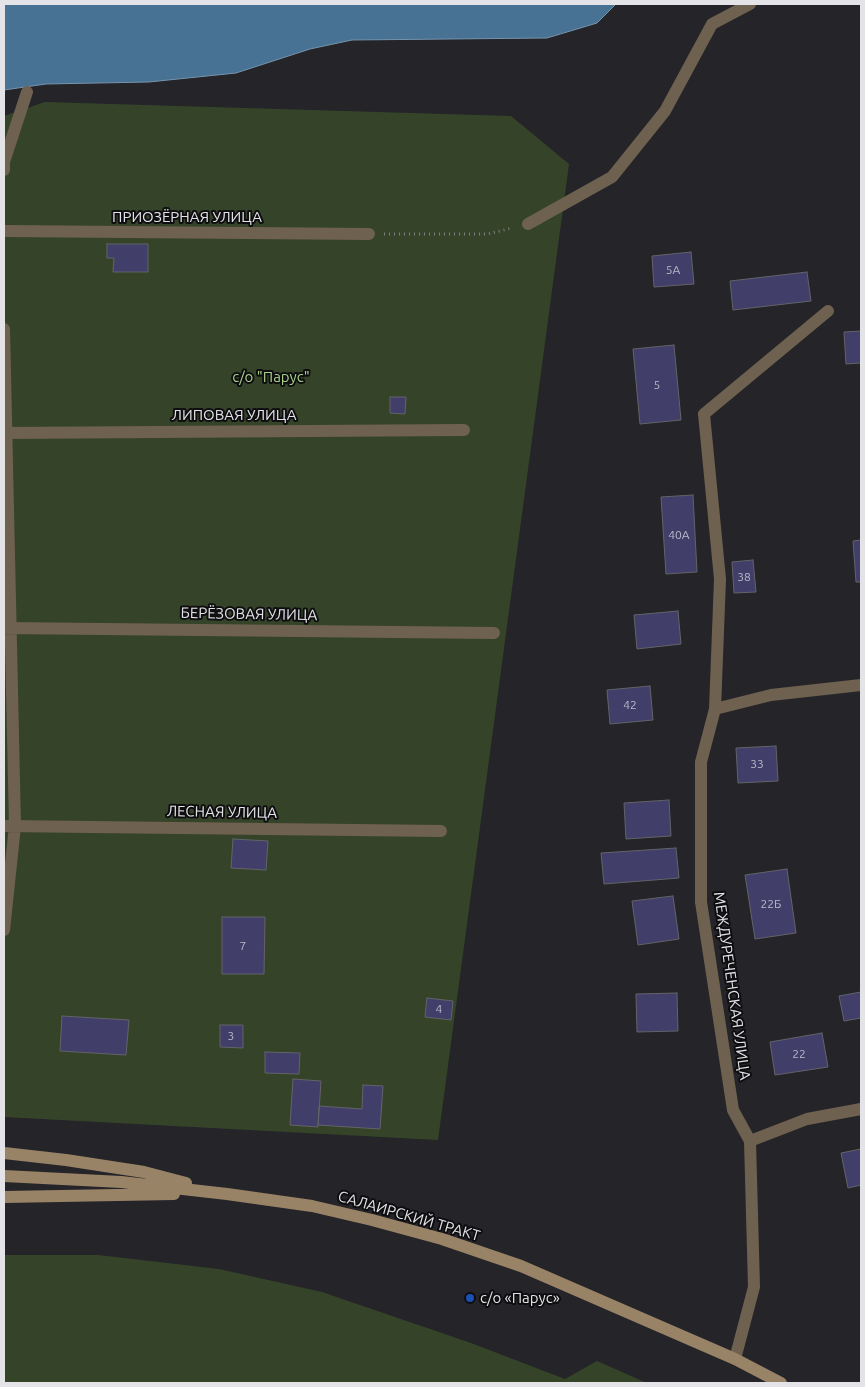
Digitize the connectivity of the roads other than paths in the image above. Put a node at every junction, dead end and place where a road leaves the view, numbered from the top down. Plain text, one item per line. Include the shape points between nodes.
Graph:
1 (750, 4) edge
2 (27, 92) dead end
3 (4, 170) edge
4 (528, 224) road end
5 (4, 231) edge
6 (369, 234) road end
7 (828, 311) dead end
8 (4, 329) edge
9 (464, 430) dead end
10 (5, 433) edge
11 (7, 628) edge
12 (494, 634) dead end
13 (861, 685) edge
14 (715, 709) junction
15 (9, 826) edge
16 (441, 831) dead end
17 (4, 930) edge
18 (861, 1109) edge
19 (750, 1141) junction
20 (4, 1153) edge
21 (4, 1176) edge
22 (227, 1194) junction
23 (4, 1197) edge
24 (735, 1359) junction
25 (781, 1383) edge

1 - 4 street via 712,24 665,112 612,177
2 - 3 street
5 - 6 street, ПРИОЗЁРНАЯ УЛИЦА
7 - 14 street, МЕЖДУРЕЧЕНСКАЯ УЛИЦА via 704,414 720,579
8 - 10 street
9 - 10 street, ЛИПОВАЯ УЛИЦА
10 - 11 street
11 - 12 street, БЕРЁЗОВАЯ УЛИЦА
11 - 15 street
13 - 14 street via 771,694
14 - 19 street, МЕЖДУРЕЧЕНСКАЯ УЛИЦА via 701,762 701,902 734,1110
15 - 16 street, ЛЕСНАЯ УЛИЦА
15 - 17 street
18 - 19 street via 807,1119
19 - 24 street, МЕЖДУРЕЧЕНСКАЯ УЛИЦА via 754,1287
20 - 22 street via 144,1172
21 - 22 street, САЛАИРСКИЙ ТРАКТ via 121,1182
22 - 23 street
22 - 24 street, САЛАИРСКИЙ ТРАКТ via 312,1206 442,1239 521,1266
24 - 25 street, САЛАИРСКИЙ ТРАКТ

